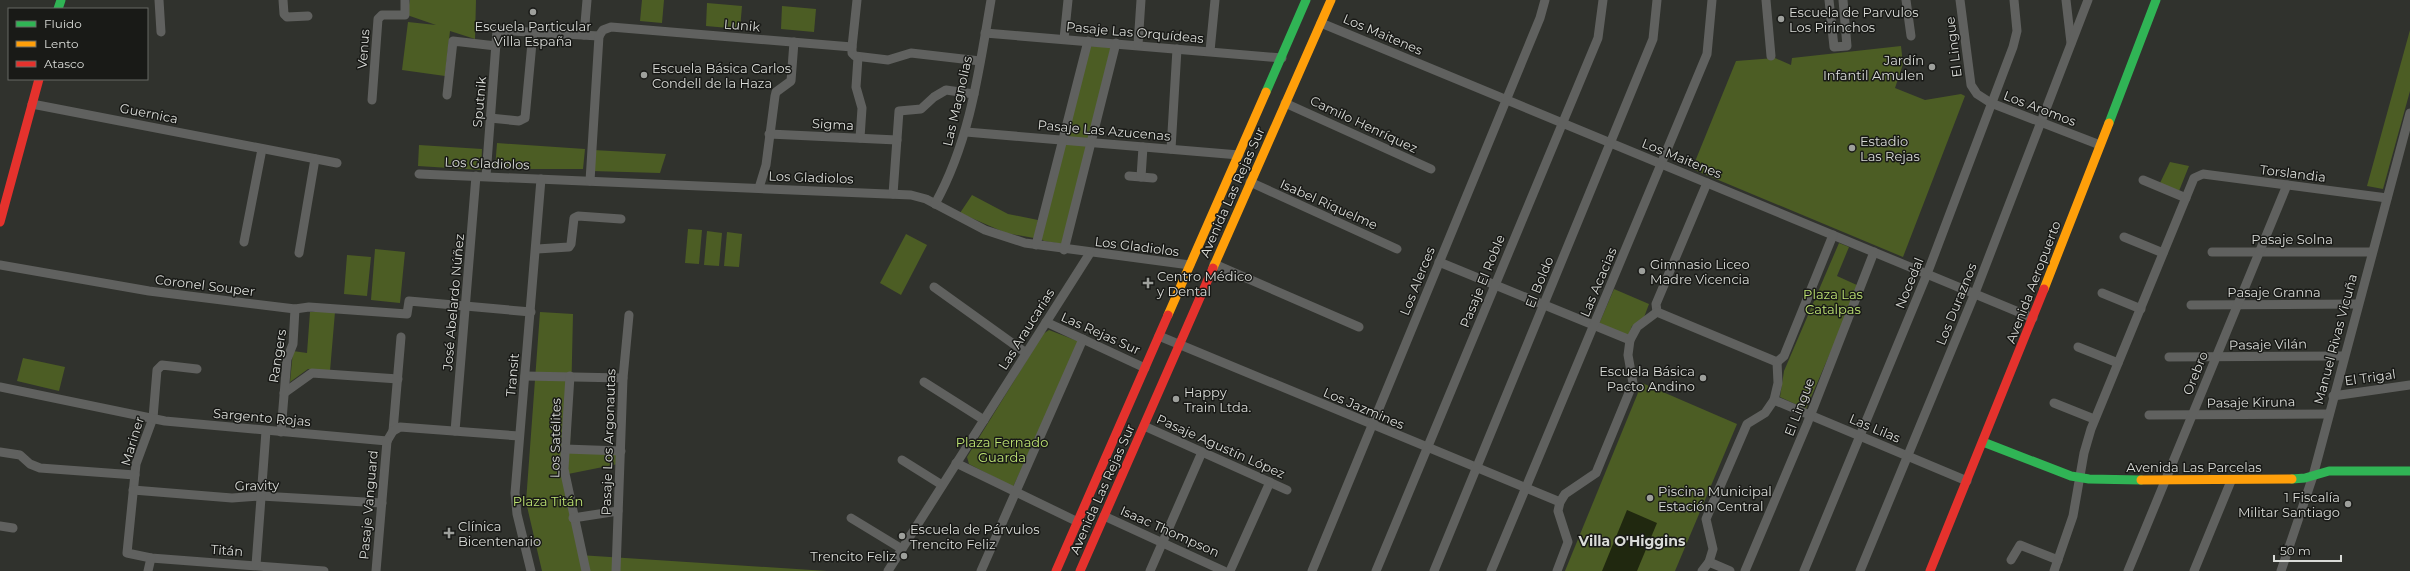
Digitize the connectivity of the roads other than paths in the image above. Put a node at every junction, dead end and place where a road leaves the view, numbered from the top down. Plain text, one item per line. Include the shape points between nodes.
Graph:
1 (159, 0) edge
2 (283, 0) edge
3 (405, 0) edge
4 (587, 0) edge
5 (856, 0) edge
6 (991, 0) edge
7 (1068, 0) edge
8 (1141, 0) edge
9 (1215, 0) edge
10 (1306, 0) edge
11 (1331, 0) edge
12 (1545, 0) edge
13 (1603, 0) edge
14 (1657, 0) edge
15 (1712, 0) edge
16 (1766, 0) edge
17 (1829, 0) edge
18 (1843, 0) edge
19 (1906, 0) edge
20 (1960, 0) edge
21 (2014, 0) edge
22 (2066, 0) edge
23 (2088, 0) edge
24 (2156, 0) edge
25 (308, 16) dead end
26 (1321, 23) junction
27 (161, 32) dead end
28 (533, 32) junction
29 (985, 33) junction
30 (584, 35) junction
31 (599, 36) junction
32 (1911, 36) dead end
33 (1064, 39) junction
34 (1088, 41) junction
35 (794, 42) junction
36 (1116, 43) junction
37 (1138, 45) junction
38 (2071, 45) junction
39 (496, 46) junction
40 (852, 47) junction
41 (1177, 48) junction
42 (1210, 52) junction
43 (1771, 56) dead end
44 (858, 57) junction
45 (1282, 58) junction
46 (980, 61) junction
47 (39, 80) edge
48 (1973, 90) joint
49 (974, 94) junction
50 (447, 95) dead end
51 (372, 100) dead end
52 (1506, 100) junction
53 (1285, 103) junction
54 (1991, 103) junction
55 (32, 104) junction
56 (2410, 113) edge
57 (490, 118) junction
58 (2041, 122) junction
59 (1561, 123) junction
60 (966, 132) junction
61 (769, 134) junction
62 (860, 138) junction
63 (896, 140) junction
64 (1063, 140) junction
65 (1092, 142) junction
66 (1610, 143) junction
67 (2100, 145) junction
68 (1143, 147) junction
69 (262, 148) junction
70 (1171, 149) junction
71 (1239, 155) junction
72 (316, 159) junction
73 (337, 163) dead end
74 (1661, 164) junction
75 (1431, 169) dead end
76 (419, 174) dead end
77 (481, 176) junction
78 (1129, 176) dead end
79 (1141, 177) junction
80 (1153, 178) dead end
81 (541, 179) junction
82 (2143, 180) dead end
83 (590, 181) junction
84 (1250, 182) junction
85 (1707, 183) junction
86 (2287, 185) junction
87 (759, 188) junction
88 (893, 194) junction
89 (2186, 198) junction
90 (2387, 198) junction
91 (935, 204) junction
92 (622, 219) dead end
93 (0, 222) edge
94 (1833, 235) junction
95 (2124, 237) dead end
96 (244, 242) dead end
97 (1036, 246) junction
98 (536, 248) junction
99 (1397, 249) dead end
100 (1064, 250) junction
101 (1874, 252) junction
102 (2212, 252) dead end
103 (2372, 252) junction
104 (299, 253) dead end
105 (1090, 253) junction
106 (2163, 253) junction
107 (2258, 253) junction
108 (1439, 262) junction
109 (1214, 264) junction
110 (0, 265) edge
111 (1190, 265) junction
112 (1927, 274) junction
113 (1495, 285) junction
114 (934, 287) dead end
115 (1974, 293) junction
116 (2102, 293) dead end
117 (2358, 304) junction
118 (1543, 305) junction
119 (2191, 305) dead end
120 (2237, 305) junction
121 (465, 306) junction
122 (294, 309) junction
123 (2140, 310) junction
124 (531, 312) junction
125 (1657, 312) junction
126 (629, 315) dead end
127 (2033, 318) junction
128 (1046, 322) junction
129 (1594, 326) junction
130 (1359, 327) dead end
131 (1159, 336) junction
132 (401, 337) dead end
133 (1083, 339) junction
134 (1630, 340) junction
135 (1180, 345) junction
136 (2078, 347) dead end
137 (1026, 353) junction
138 (2344, 356) junction
139 (2169, 357) dead end
140 (2215, 357) junction
141 (1777, 362) junction
142 (2118, 363) junction
143 (1145, 368) junction
144 (197, 369) dead end
145 (525, 376) junction
146 (570, 376) junction
147 (623, 378) junction
148 (398, 380) junction
149 (924, 382) dead end
150 (2410, 385) edge
151 (0, 387) edge
152 (284, 393) junction
153 (2333, 396) junction
154 (1774, 400) junction
155 (2054, 403) dead end
156 (2328, 414) junction
157 (1809, 415) junction
158 (2149, 415) dead end
159 (2192, 415) junction
160 (153, 418) junction
161 (2094, 419) junction
162 (984, 420) junction
163 (1144, 426) junction
164 (1372, 426) junction
165 (266, 431) junction
166 (393, 431) junction
167 (455, 431) junction
168 (281, 432) junction
169 (519, 436) junction
170 (1860, 436) junction
171 (387, 441) junction
172 (1983, 442) junction
173 (1427, 448) junction
174 (565, 449) junction
175 (621, 451) junction
176 (0, 452) edge
177 (1202, 452) junction
178 (1908, 456) junction
179 (902, 460) dead end
180 (956, 463) junction
181 (1476, 468) junction
182 (2410, 471) edge
183 (135, 475) junction
184 (2313, 476) junction
185 (2079, 478) junction
186 (1967, 480) junction
187 (2231, 480) junction
188 (2164, 481) junction
189 (1270, 482) junction
190 (942, 486) junction
191 (1526, 488) junction
192 (133, 490) junction
193 (1287, 490) dead end
194 (1015, 492) junction
195 (261, 496) junction
196 (1560, 502) junction
197 (382, 504) junction
198 (618, 510) junction
199 (1104, 516) junction
200 (573, 518) junction
201 (851, 518) dead end
202 (1078, 522) junction
203 (0, 526) edge
204 (13, 528) dead end
205 (1162, 541) junction
206 (902, 549) junction
207 (127, 553) joint
208 (151, 558) junction
209 (2011, 560) dead end
210 (2058, 560) junction
211 (1709, 562) junction
212 (256, 565) junction
213 (148, 571) edge
214 (324, 571) edge
215 (376, 571) edge
216 (531, 571) edge
217 (586, 571) edge
218 (616, 571) edge
219 (888, 571) edge
220 (981, 571) edge
221 (1056, 571) edge
222 (1080, 571) edge
223 (1150, 571) edge
224 (1224, 571) edge
225 (1230, 571) edge
226 (1312, 571) edge
227 (1376, 571) edge
228 (1434, 571) edge
229 (1491, 571) edge
230 (1557, 571) edge
231 (1702, 571) edge
232 (1730, 571) edge
233 (1745, 571) edge
234 (1804, 571) edge
235 (1860, 571) edge
236 (1930, 571) edge
237 (2054, 571) edge
238 (2128, 571) edge
239 (2194, 571) edge
240 (2281, 571) edge

1 - 27 street
2 - 25 street via 284,14 288,17
3 - 51 street, Venus via 405,15 382,15 378,19
4 - 30 street
5 - 40 street
6 - 29 street, Las Magnolias
7 - 33 street
8 - 37 street
9 - 42 street
10 - 45 main road, Avenida Las Rejas Sur
11 - 26 main road, Avenida Las Rejas Sur
12 - 52 street, Los Alerces
13 - 59 street, Pasaje El Roble via 1598,38
14 - 66 street, El Boldo via 1654,35
15 - 74 street, Las Acacias via 1709,50
16 - 43 street
17 - 18 street via 1834,47 1847,46
19 - 32 street
20 - 48 street, El Lingue
21 - 54 street, Nocedal via 2017,35
22 - 38 street, Los Duraznos
23 - 38 street, Los Duraznos
24 - 67 main road, Avenida Aeropuerto
26 - 52 street, Los Maitenes
26 - 53 main road, Avenida Las Rejas Sur
28 - 30 street
28 - 39 street, Sputnik via 498,30
28 - 57 street via 526,118 519,121
29 - 33 street, Pasaje Las Orquídeas
29 - 46 street, Las Magnolias
30 - 31 street
31 - 35 street, Lunik via 608,27
31 - 83 street
33 - 34 street, Pasaje Las Orquídeas
34 - 36 street, Pasaje Las Orquídeas
34 - 64 street
35 - 40 street, Lunik
35 - 61 street via 791,81 776,92
36 - 37 street, Pasaje Las Orquídeas
36 - 65 street
37 - 41 street, Pasaje Las Orquídeas
38 - 58 street, Los Duraznos
39 - 50 street via 453,41
39 - 57 street, Sputnik
40 - 44 street via 852,53
41 - 42 street, Pasaje Las Orquídeas
41 - 70 street
42 - 45 street, Pasaje Las Orquídeas
44 - 46 street via 888,60 911,53
44 - 62 street via 856,88 862,108
45 - 71 main road, Avenida Las Rejas Sur
46 - 49 street, Las Magnolias
47 - 55 main road
48 - 54 street, Los Aromos
49 - 60 street, Las Magnolias
49 - 63 street via 946,90 921,109 898,111
52 - 59 street, Los Maitenes
52 - 108 street, Los Alerces
53 - 75 street, Camilo Henríquez
53 - 84 main road, Avenida Las Rejas Sur
54 - 58 street, Los Aromos
54 - 112 street, Nocedal
55 - 69 street, Guernica
55 - 93 main road
56 - 90 street, Manuel Rivas Vicuña
57 - 77 street, Sputnik
58 - 67 street, Los Aromos
58 - 115 street, Los Duraznos
59 - 66 street, Los Maitenes
59 - 113 street, Pasaje El Roble
60 - 64 street, Pasaje Las Azucenas
60 - 91 street, Las Magnolias via 952,170
61 - 62 street, Sigma
61 - 87 street via 766,165
62 - 63 street, Sigma
63 - 88 street
64 - 65 street, Pasaje Las Azucenas
64 - 97 street
65 - 68 street, Pasaje Las Azucenas
65 - 100 street
66 - 74 street, Los Maitenes
66 - 118 street, El Boldo
67 - 127 main road, Avenida Aeropuerto
68 - 70 street, Pasaje Las Azucenas
68 - 79 street
69 - 72 street, Guernica
69 - 96 street
70 - 71 street, Pasaje Las Azucenas
71 - 111 main road, Avenida Las Rejas Sur
72 - 73 street, Guernica
72 - 104 street
74 - 85 street, Los Maitenes
74 - 129 street, Las Acacias
76 - 77 street, Los Gladiolos
77 - 81 street, Los Gladiolos
77 - 121 street, José Abelardo Núñez
78 - 79 street
79 - 80 street
81 - 83 street, Los Gladiolos
81 - 98 street, Transit
82 - 89 street
83 - 87 street, Los Gladiolos
84 - 99 street, Isabel Riquelme
84 - 109 main road, Avenida Las Rejas Sur
85 - 94 street, Los Maitenes
85 - 125 street via 1656,304
86 - 89 street, Torslandia via 2203,174 2196,176
86 - 90 street, Torslandia
86 - 107 street, Orebro
87 - 88 street, Los Gladiolos
88 - 91 street, Los Gladiolos via 919,197
89 - 106 street
90 - 103 street, Manuel Rivas Vicuña
91 - 97 street, Los Gladiolos via 985,230
92 - 98 street via 578,216 574,218 569,247
94 - 101 street, Los Maitenes
94 - 141 street via 1784,356
95 - 106 street
97 - 100 street, Los Gladiolos
98 - 124 street, Transit
100 - 105 street, Los Gladiolos
101 - 112 street, Los Maitenes
101 - 157 street, El Lingue
102 - 107 street, Pasaje Solna
103 - 107 street, Pasaje Solna
103 - 117 street, Manuel Rivas Vicuña
105 - 111 street, Los Gladiolos
105 - 128 street, Las Araucarias
106 - 123 street
107 - 120 street, Orebro
108 - 113 street
108 - 164 street, Los Alerces
109 - 130 street
109 - 135 main road, Avenida Las Rejas Sur
110 - 122 street, Coronel Souper via 149,291
111 - 131 main road, Avenida Las Rejas Sur
112 - 115 street, Los Maitenes
112 - 170 street, Nocedal
113 - 118 street
113 - 173 street, Pasaje El Roble
114 - 137 street
115 - 127 street, Los Maitenes
115 - 178 street, Los Duraznos
116 - 123 street
117 - 120 street, Pasaje Granna
117 - 138 street, Manuel Rivas Vicuña
118 - 129 street
118 - 181 street, El Boldo
119 - 120 street, Pasaje Granna
120 - 140 street, Orebro
121 - 122 street, Coronel Souper via 409,301 407,314 309,307
121 - 124 street
121 - 167 street, José Abelardo Núñez
122 - 152 street, Rangers via 293,344 287,359
123 - 142 street
124 - 145 street, Transit
125 - 134 street via 1637,327
125 - 141 street
126 - 147 street, Pasaje Los Argonautas
127 - 172 main road, Avenida Aeropuerto
128 - 133 street, Las Rejas Sur
128 - 137 street, Las Araucarias
129 - 134 street
129 - 191 street, Las Acacias
131 - 135 street, Los Jazmines
131 - 143 main road, Avenida Las Rejas Sur
132 - 148 street
133 - 143 street, Las Rejas Sur
133 - 194 street
134 - 196 street via 1628,355 1632,383 1596,473 1565,494
135 - 163 main road, Avenida Las Rejas Sur
135 - 164 street, Los Jazmines
136 - 142 street
137 - 162 street, Las Araucarias
138 - 140 street, Pasaje Vilán
138 - 153 street, Manuel Rivas Vicuña
139 - 140 street, Pasaje Vilán
140 - 159 street, Orebro
141 - 154 street via 1778,383
142 - 161 street
143 - 202 main road, Avenida Las Rejas Sur
144 - 160 street, Mariner via 160,366 157,370
145 - 146 street
145 - 169 street, Transit
146 - 147 street
146 - 174 street, Los Satélites
147 - 175 street, Pasaje Los Argonautas
148 - 152 street via 312,373
148 - 166 street
149 - 162 street
150 - 153 street, El Trigal
151 - 160 street, Sargento Rojas
152 - 168 street, Rangers
153 - 156 street, Manuel Rivas Vicuña
154 - 157 street, Las Lilas
154 - 211 street via 1765,414 1747,424 1706,519 1713,549
155 - 161 street
156 - 159 street, Pasaje Kiruna
156 - 184 street, Manuel Rivas Vicuña
157 - 170 street, Las Lilas
157 - 233 street, El Lingue
158 - 159 street, Pasaje Kiruna
159 - 188 street, Orebro
160 - 165 street, Sargento Rojas
160 - 183 street, Mariner via 136,464
161 - 185 street
162 - 180 street, Las Araucarias
163 - 177 street, Pasaje Agustín López
163 - 199 main road, Avenida Las Rejas Sur
164 - 173 street, Los Jazmines
164 - 226 street, Los Alerces
165 - 168 street, Sargento Rojas
165 - 195 street
166 - 167 street via 400,427
166 - 171 street
167 - 169 street
168 - 171 street, Sargento Rojas
169 - 216 street, Transit via 515,500
170 - 178 street, Las Lilas
170 - 234 street, Nocedal
171 - 197 street, Pasaje Vanguard
172 - 185 main road, Avenida Las Parcelas
172 - 186 main road, Avenida Aeropuerto
173 - 181 street, Los Jazmines
173 - 227 street, Pasaje El Roble
174 - 175 street
174 - 200 street, Los Satélites via 564,469
175 - 198 street, Pasaje Los Argonautas
176 - 183 street via 20,455 30,464 40,468
177 - 189 street, Pasaje Agustín López
177 - 205 street
178 - 186 street, Las Lilas
178 - 235 street, Los Duraznos
179 - 190 street
180 - 190 street, Las Araucarias
180 - 194 street
181 - 191 street, Los Jazmines
181 - 228 street, El Boldo
182 - 184 main road, Avenida Las Parcelas via 2329,471
183 - 192 street, Mariner
184 - 187 main road, Avenida Las Parcelas via 2295,479
184 - 240 street, Manuel Rivas Vicuña
185 - 188 main road, Avenida Las Parcelas
185 - 210 street via 2073,516
186 - 236 main road, Avenida Aeropuerto
187 - 188 main road, Avenida Las Parcelas
187 - 239 street
188 - 238 street, Orebro
189 - 193 street, Pasaje Agustín López
189 - 225 street, Isaac Thompson
190 - 206 street, Las Araucarias
191 - 196 street, Los Jazmines
191 - 229 street, Las Acacias
192 - 195 street, Gravity via 232,498
192 - 207 street, Mariner
194 - 202 street
194 - 220 street
195 - 197 street, Gravity
195 - 212 street
196 - 230 street via 1558,510 1568,542
197 - 215 street, Pasaje Vanguard
198 - 200 street
198 - 218 street, Pasaje Los Argonautas
199 - 205 street, Isaac Thompson
199 - 222 main road, Avenida Las Rejas Sur
200 - 217 street, Los Satélites
201 - 206 street
202 - 221 main road, Avenida Las Rejas Sur
203 - 204 street
205 - 223 street
205 - 224 street, Isaac Thompson
206 - 219 street, Las Araucarias
207 - 208 street, Titán
208 - 212 street, Titán
208 - 213 street
209 - 210 street via 2020,545
210 - 237 street
211 - 231 street
211 - 232 street
212 - 214 street, Titán

